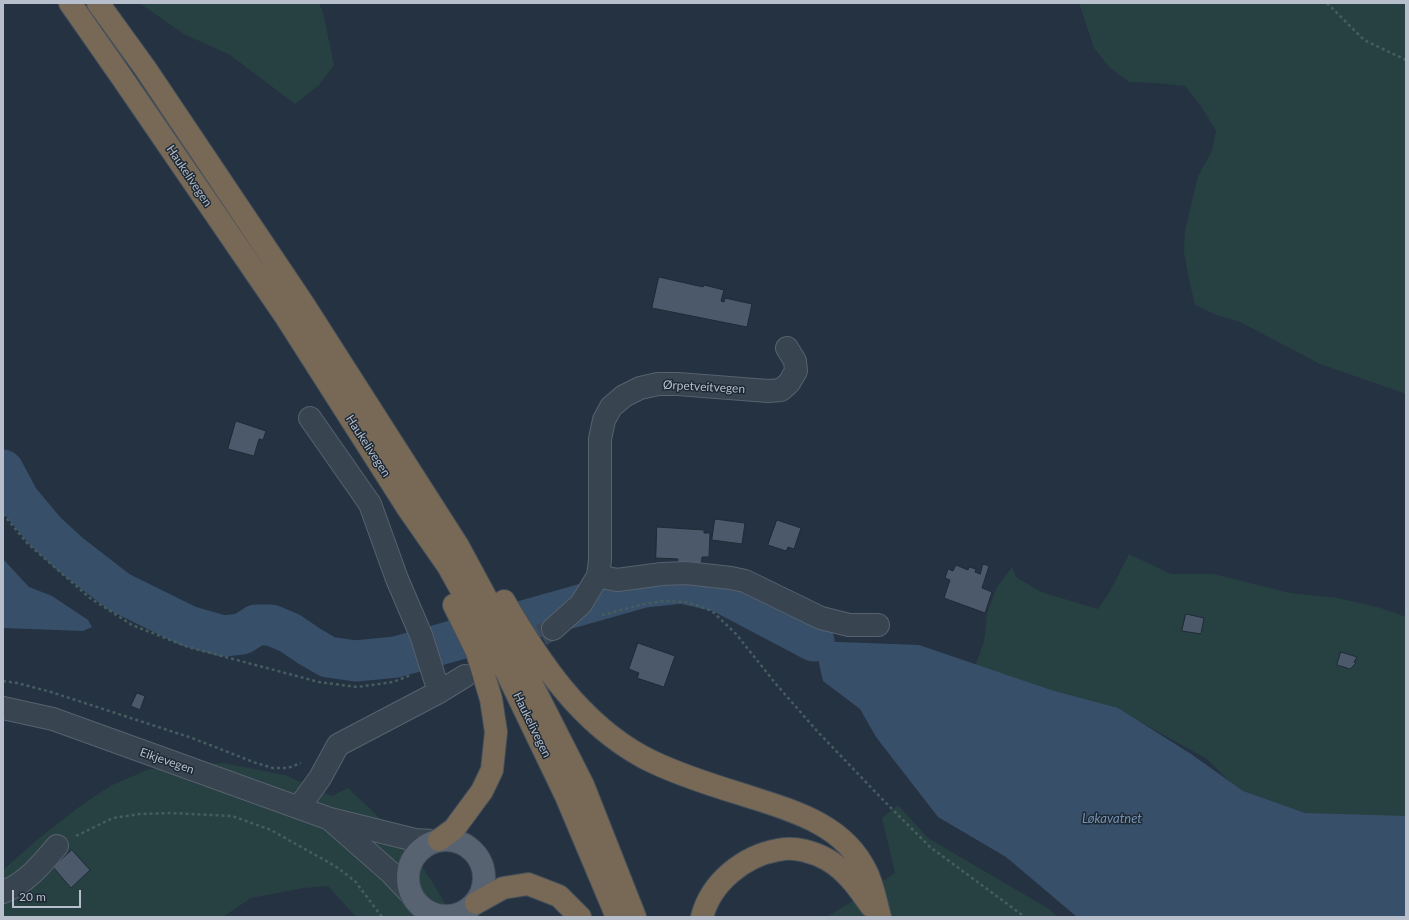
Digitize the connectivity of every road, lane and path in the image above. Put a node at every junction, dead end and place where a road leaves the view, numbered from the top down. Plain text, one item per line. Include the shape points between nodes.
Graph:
1 (70, 3) edge
2 (98, 3) edge
3 (1326, 3) edge
4 (1406, 60) edge
5 (787, 348) dead end
6 (310, 418) dead end
7 (412, 475) junction
8 (409, 510) junction
9 (3, 514) edge
10 (598, 576) junction
11 (581, 604) junction
12 (878, 625) dead end
13 (553, 629) tunnel mouth
14 (431, 668) junction
15 (465, 676) dead end
16 (3, 681) edge
17 (439, 692) junction
18 (3, 708) edge
19 (303, 762) dead end
20 (299, 807) junction
21 (330, 819) junction
22 (436, 840) junction
23 (57, 846) joint
24 (3, 892) edge
25 (411, 894) junction
26 (474, 909) edge
27 (430, 915) edge
28 (382, 917) edge
29 (580, 917) edge
30 (617, 917) edge
31 (635, 917) edge
32 (702, 917) edge
33 (880, 917) edge
34 (1025, 917) edge

1 - 8 highway, Haukelivegen via 286,317
2 - 7 highway, Haukelivegen via 145,68 304,305
3 - 4 path via 1364,40
5 - 10 street, Ørpetveitvegen via 795,361 796,371 790,383 781,390 658,384 640,388 624,396 611,407 604,420 600,439
6 - 14 street via 370,504 397,579 421,635
7 - 31 highway, Haukelivegen via 458,546 519,659 582,785
7 - 33 highway via 456,518 542,662 571,699 594,721 614,738 649,759 694,779 802,814 820,823 841,838 856,855 866,871
8 - 22 highway via 422,544 477,652 491,699 496,732 492,770 482,791 454,830
8 - 30 highway, Haukelivegen via 448,566 505,669 566,796
9 - 14 path via 28,543 90,598 132,625 188,647 319,682 357,687 393,682
10 - 11 street, Ørpetveitvegen
10 - 12 street via 617,580 686,573 731,578 745,581 821,618 848,625
11 - 13 street, Ørpetveitvegen
11 - 34 path via 603,616 630,607 665,601 686,602 712,611 736,634 817,731 930,847
14 - 17 street
15 - 17 street
16 - 19 path via 51,692 192,738 256,764 288,768
17 - 20 street via 338,745 320,778
18 - 20 street, Eikjevegen via 53,719
20 - 21 street, Eikjevegen
21 - 22 street, Eikjevegen via 415,840
21 - 25 street, Eikjevegen
22 - 25 main road via 416,854 409,868
22 - 26 main road via 453,840 466,845 476,853 483,865 485,878
23 - 24 street via 39,867 16,887
23 - 28 path via 113,818 170,813 232,816 271,830 335,866 355,881
25 - 27 main road via 418,905
26 - 27 main road via 454,916
26 - 29 highway via 503,888 528,884 559,896
32 - 33 highway via 713,893 726,877 759,855 779,849 811,852 828,860 847,874

